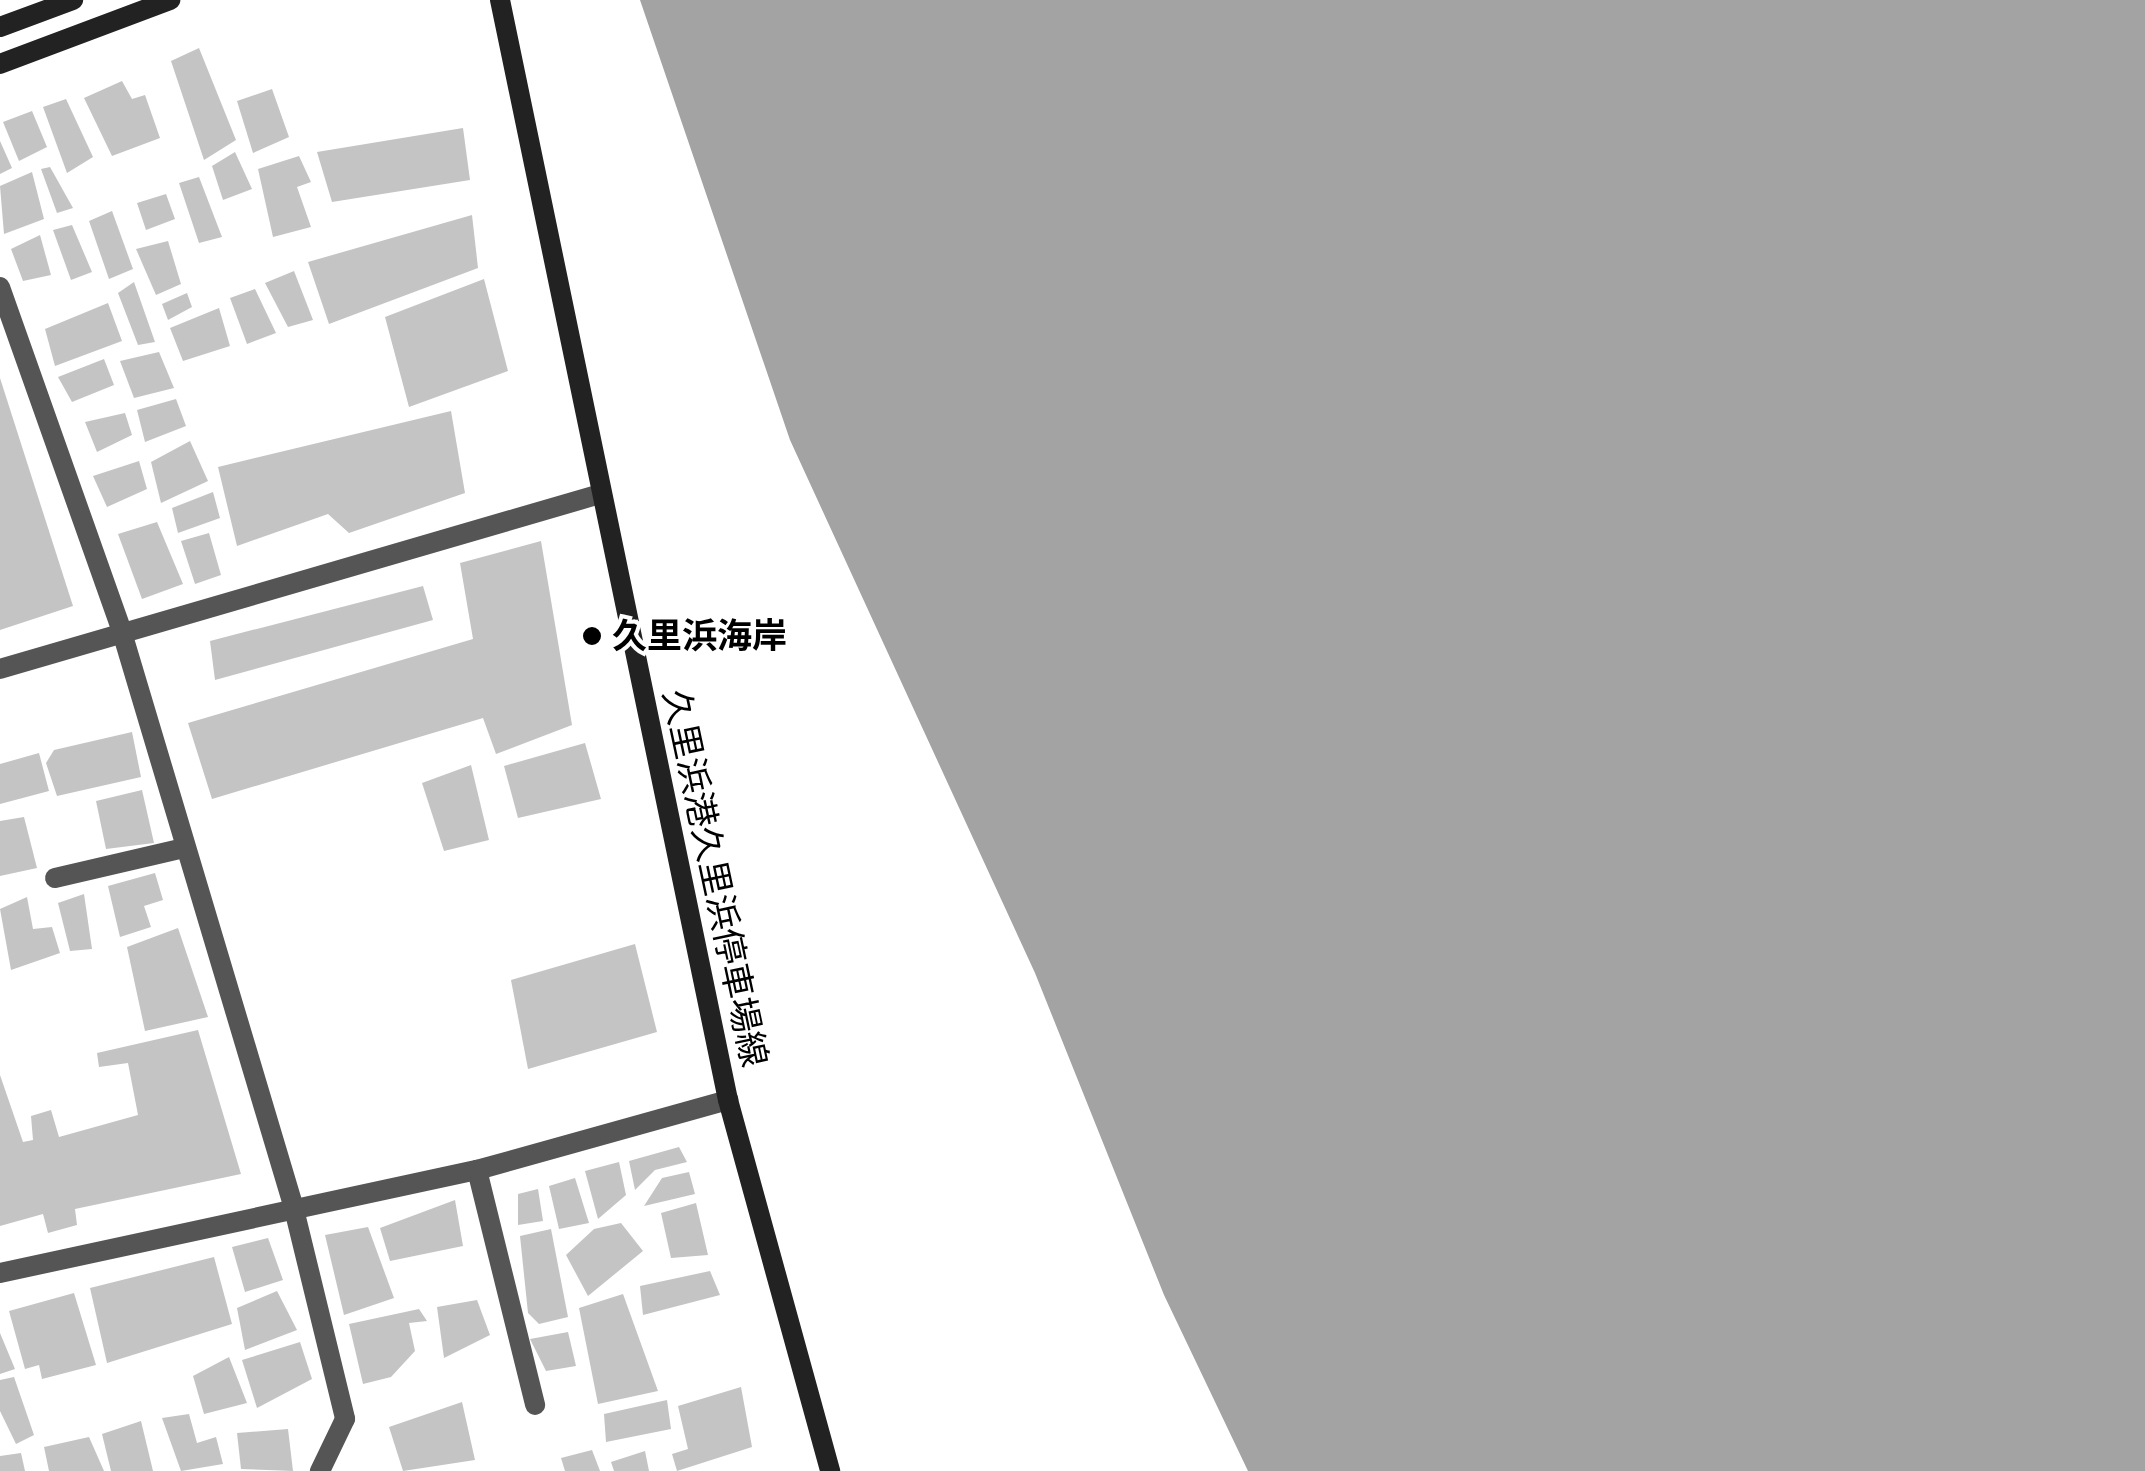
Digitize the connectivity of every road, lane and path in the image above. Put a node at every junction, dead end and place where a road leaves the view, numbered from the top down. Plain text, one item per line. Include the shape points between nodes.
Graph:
1 (73, 0) edge
2 (170, 0) edge
3 (500, 0) edge
4 (0, 27) edge
5 (0, 64) edge
6 (0, 287) edge
7 (600, 494) junction
8 (120, 629) junction
9 (0, 669) edge
10 (180, 849) junction
11 (55, 878) dead end
12 (728, 1100) junction
13 (478, 1170) junction
14 (294, 1205) junction
15 (0, 1273) edge
16 (535, 1405) dead end
17 (320, 1471) edge
18 (830, 1471) edge

1 - 4 main road
2 - 5 main road
3 - 7 main road, 久里浜港久里浜停車場線
6 - 8 street
7 - 8 street
7 - 12 main road, 久里浜港久里浜停車場線
8 - 9 street
8 - 10 street
10 - 11 street
10 - 14 street
12 - 13 street
12 - 18 main road, 久里浜港久里浜停車場線
13 - 14 street
13 - 16 street
14 - 15 street
14 - 17 street via 345,1419

